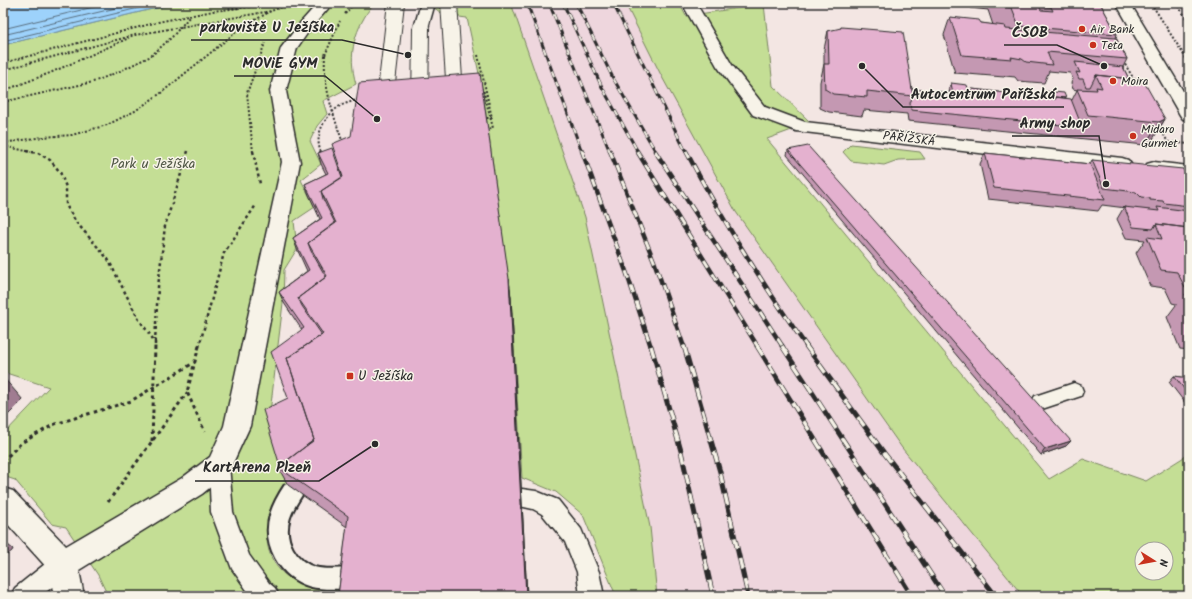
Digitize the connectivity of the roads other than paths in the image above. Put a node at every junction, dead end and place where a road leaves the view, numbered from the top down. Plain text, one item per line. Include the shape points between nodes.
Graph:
1 (326, 3) edge
2 (396, 3) edge
3 (415, 3) edge
4 (428, 3) edge
5 (449, 3) edge
6 (689, 3) edge
7 (1123, 3) edge
8 (421, 28) junction
9 (456, 102) edge
10 (1189, 116) edge
11 (382, 123) edge
12 (420, 130) edge
13 (1189, 172) edge
14 (1074, 391) dead end
15 (1042, 401) dead end
16 (219, 465) junction
17 (522, 498) edge
18 (3, 500) edge
19 (63, 564) junction
20 (350, 578) edge
21 (23, 596) edge
22 (70, 596) edge
23 (267, 596) edge
24 (338, 596) edge
25 (592, 596) edge

1 - 16 street via 289,48 278,91 291,162 237,426
2 - 11 street, bridge
3 - 8 street
4 - 8 street
5 - 9 street, bridge
6 - 13 street, PAŘÍŽSKÁ via 725,66 759,112 802,127
7 - 10 street
8 - 12 street, bridge
14 - 15 lane
16 - 19 street via 192,486
16 - 23 lane via 222,512 240,561
17 - 25 lane via 536,500 550,507 573,536 588,572
18 - 19 street
19 - 21 lane
19 - 22 street
20 - 24 lane, bridge via 330,580 308,576 290,564 280,548 277,529 282,508 299,487 286,510 281,528 284,546 293,561 309,572 329,576 342,574

